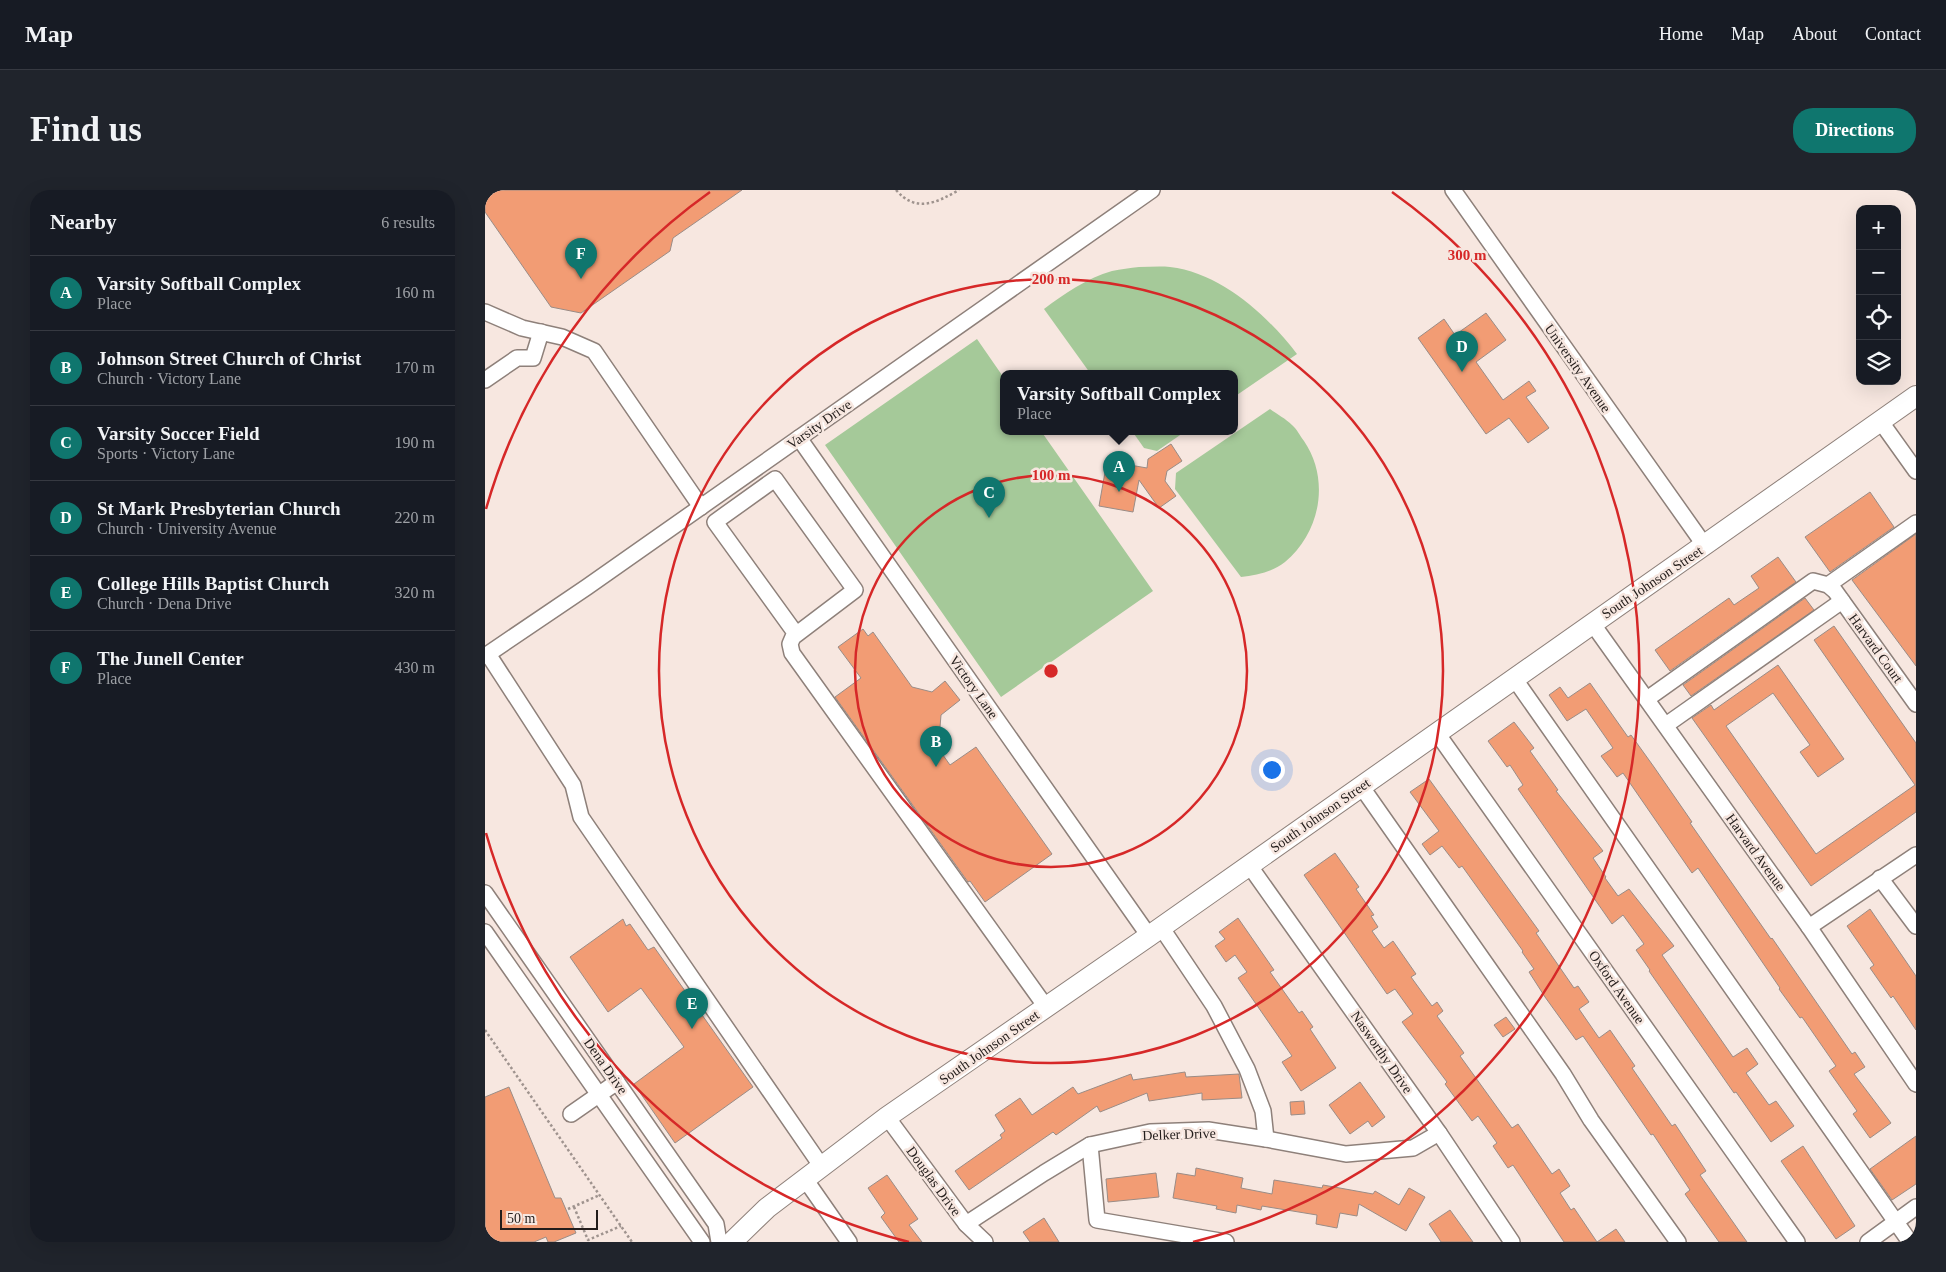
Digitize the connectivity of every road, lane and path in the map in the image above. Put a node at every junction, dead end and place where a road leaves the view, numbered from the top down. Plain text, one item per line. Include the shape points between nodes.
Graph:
1 (896, 190) edge
2 (959, 190) edge
3 (1152, 190) edge
4 (1453, 190) edge
5 (485, 312) edge
6 (541, 332) junction
7 (485, 380) edge
8 (1916, 396) edge
9 (1881, 422) junction
10 (799, 438) junction
11 (1916, 470) edge
12 (732, 485) junction
13 (744, 501) junction
14 (701, 506) junction
15 (1916, 523) edge
16 (1705, 546) junction
17 (1835, 593) junction
18 (1592, 623) junction
19 (796, 634) junction
20 (486, 655) edge
21 (1514, 678) junction
22 (1647, 699) junction
23 (1916, 704) edge
24 (1666, 726) junction
25 (1437, 733) junction
26 (1361, 786) junction
27 (1916, 854) edge
28 (1249, 865) junction
29 (1881, 878) junction
30 (485, 892) edge
31 (1916, 926) edge
32 (1809, 927) junction
33 (485, 932) edge
34 (1155, 932) junction
35 (1046, 1007) junction
36 (485, 1030) edge
37 (615, 1078) junction
38 (1916, 1084) edge
39 (596, 1091) junction
40 (568, 1110) dead end
41 (887, 1117) junction
42 (1439, 1133) junction
43 (1266, 1139) junction
44 (1090, 1146) junction
45 (822, 1166) junction
46 (805, 1179) junction
47 (600, 1195) junction
48 (574, 1207) junction
49 (1916, 1207) edge
50 (568, 1209) dead end
51 (1896, 1221) junction
52 (966, 1224) junction
53 (621, 1226) junction
54 (633, 1242) edge
55 (702, 1242) edge
56 (719, 1242) edge
57 (732, 1242) edge
58 (849, 1242) edge
59 (985, 1242) edge
60 (1226, 1242) edge
61 (1512, 1242) edge
62 (1678, 1242) edge
63 (1797, 1242) edge
64 (1868, 1242) edge
65 (1910, 1242) edge

1 - 2 path via 907,200 921,204 934,203
3 - 10 street, Varsity Drive
4 - 16 street, University Avenue
5 - 6 street via 522,328
6 - 7 street via 533,358 517,358
6 - 14 street via 594,351
8 - 9 main road, South Johnson Street
9 - 11 street
9 - 16 main road, South Johnson Street
10 - 12 street, Varsity Drive
10 - 34 street, Victory Lane
12 - 13 street
12 - 14 street, Varsity Drive
13 - 19 street via 715,522
13 - 19 street via 775,479 855,590
14 - 20 street, Varsity Drive
15 - 17 street
16 - 18 main road, South Johnson Street
17 - 22 street via 1813,581
17 - 23 street, Harvard Court
17 - 24 street
18 - 21 main road, South Johnson Street
18 - 22 street, Harvard Avenue
19 - 35 street via 790,644 795,657
20 - 45 street via 573,785 581,817
21 - 25 main road, South Johnson Street
21 - 51 street
22 - 24 street, Harvard Avenue
24 - 32 street, Harvard Avenue
25 - 26 main road, South Johnson Street
25 - 63 street, Oxford Avenue
26 - 28 main road, South Johnson Street
26 - 62 street
27 - 29 street
28 - 34 main road, South Johnson Street
28 - 42 street, Nasworthy Drive
29 - 31 street
29 - 32 street
30 - 37 street, Dena Drive
32 - 38 street, Harvard Avenue
33 - 39 street, Dena Drive
34 - 35 main road, South Johnson Street
34 - 43 street, Victory Lane via 1214,1006 1247,1069 1263,1111
35 - 41 main road, South Johnson Street
36 - 47 path
37 - 39 street
37 - 56 street, Dena Drive via 716,1224
39 - 40 street
39 - 55 street, Dena Drive
41 - 45 main road, South Johnson Street
41 - 52 street, Douglas Drive
42 - 43 street, Delker Drive via 1413,1148 1346,1154
42 - 61 street, Nasworthy Drive
43 - 44 street, Delker Drive via 1207,1130 1150,1132
44 - 52 street, Delker Drive
44 - 60 street via 1097,1220
45 - 46 main road, South Johnson Street
46 - 57 main road, South Johnson Street via 767,1208
46 - 58 street
47 - 48 path
47 - 53 path
48 - 50 path
48 - 53 path via 587,1240
49 - 51 street
51 - 64 street
51 - 65 street
52 - 59 street, Douglas Drive
53 - 54 path

